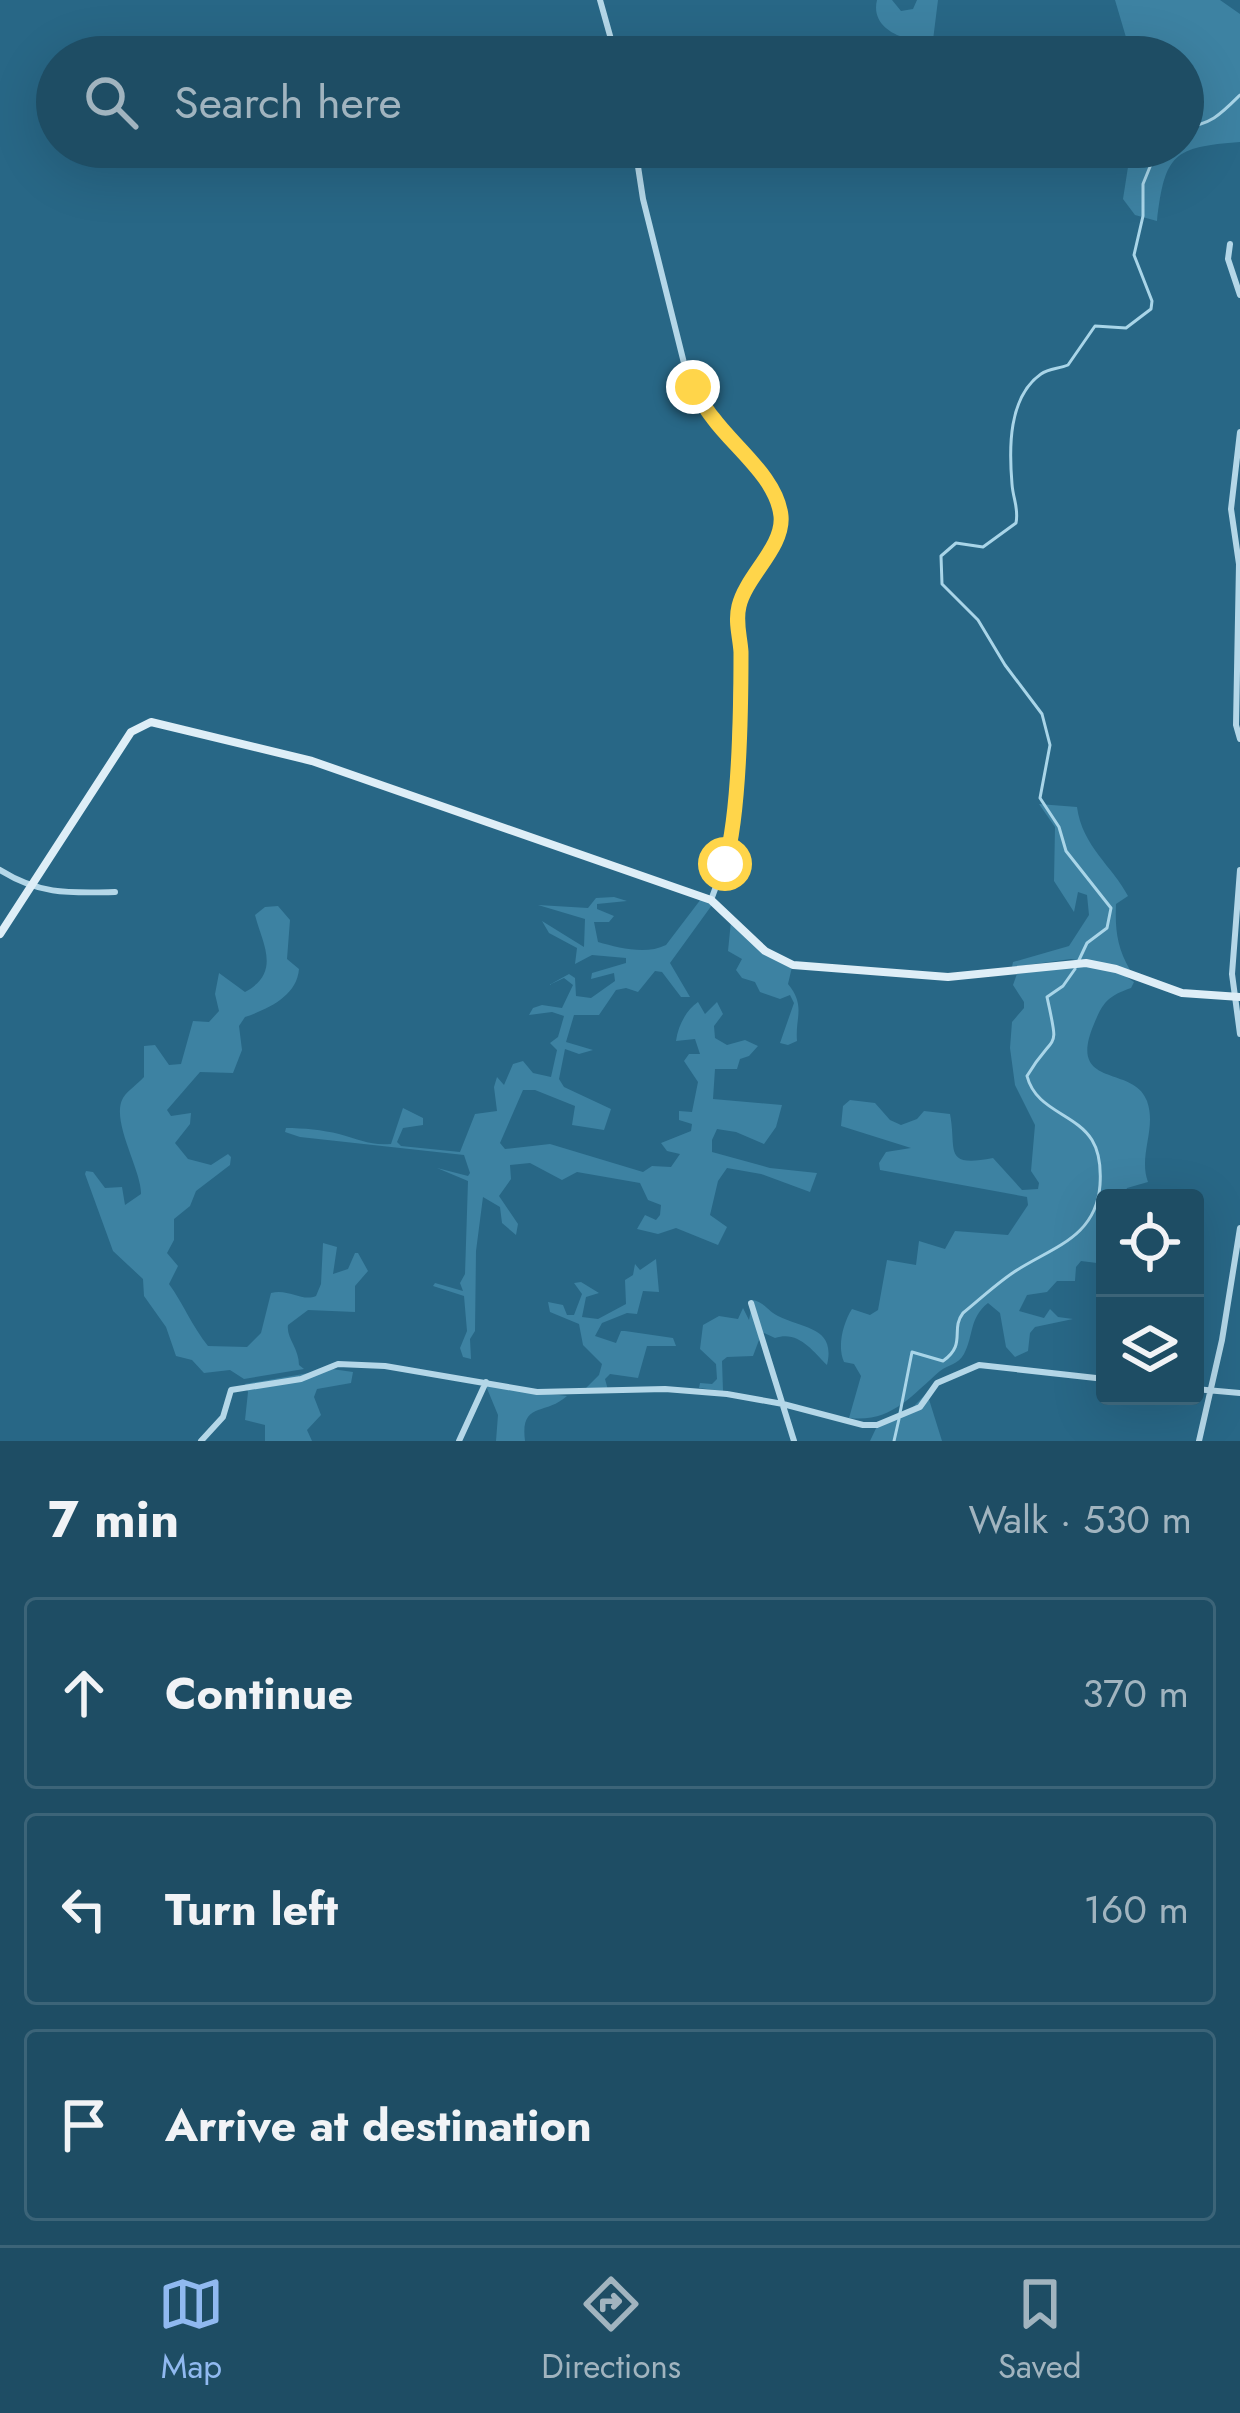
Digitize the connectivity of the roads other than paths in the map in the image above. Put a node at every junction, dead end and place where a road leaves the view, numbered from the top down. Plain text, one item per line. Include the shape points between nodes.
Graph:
1 (599, 0) edge
2 (610, 36) edge
3 (639, 168) edge
4 (1230, 244) dead end
5 (1240, 295) edge
6 (1240, 432) edge
7 (1240, 739) edge
8 (0, 870) edge
9 (1240, 870) edge
10 (29, 888) junction
11 (116, 892) dead end
12 (711, 900) junction
13 (0, 934) edge
14 (1238, 997) edge
15 (1240, 1034) edge
16 (1240, 1228) edge
17 (752, 1303) dead end
18 (1096, 1378) edge
19 (486, 1382) junction
20 (1204, 1390) edge
21 (1212, 1390) junction
22 (1240, 1393) edge
23 (783, 1404) junction
24 (202, 1441) edge
25 (459, 1441) edge
26 (794, 1441) edge
27 (1198, 1441) edge

1 - 2 street
3 - 12 street via 693,387 767,485 782,518 739,605 734,801 728,854
4 - 5 street
6 - 7 street via 1231,509
8 - 10 street
9 - 14 street via 1232,974
10 - 11 street
10 - 12 street via 131,732 152,722 312,761
10 - 13 street
12 - 14 street via 765,950 806,968 947,977 1086,963 1182,993
14 - 15 street
16 - 21 street
17 - 23 street
18 - 23 street via 979,1365 947,1376 920,1407 877,1425
19 - 23 street via 561,1393 678,1390
19 - 24 street via 338,1364 302,1379 231,1390 223,1417
19 - 25 street
20 - 21 street
21 - 22 street
21 - 27 street
23 - 26 street

